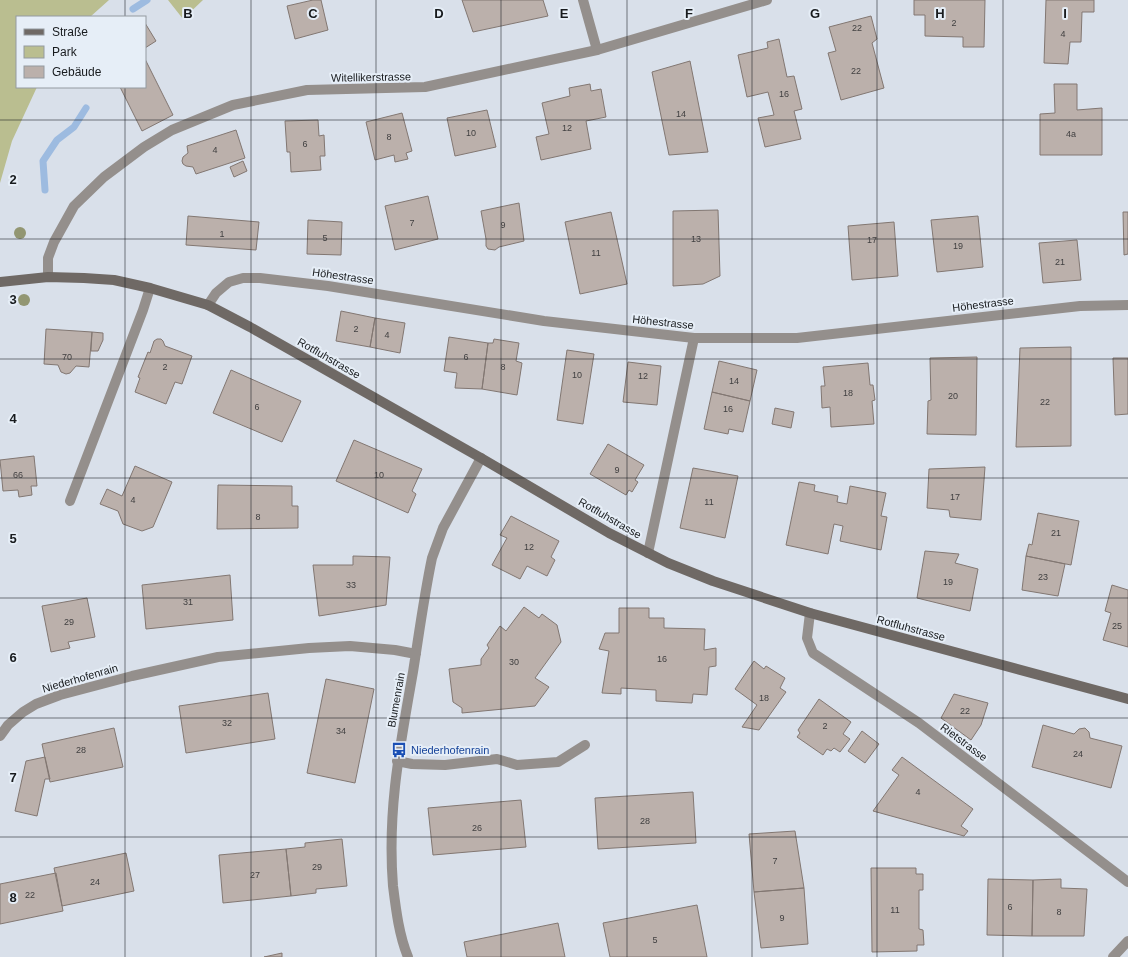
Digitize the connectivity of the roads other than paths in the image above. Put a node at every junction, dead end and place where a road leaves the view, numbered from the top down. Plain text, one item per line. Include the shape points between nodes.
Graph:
1 (583, 0) edge
2 (768, 0) edge
3 (597, 50) junction
4 (48, 277) junction
5 (0, 282) edge
6 (150, 288) junction
7 (208, 305) junction
8 (1128, 305) edge
9 (694, 338) junction
10 (481, 458) junction
11 (70, 501) dead end
12 (648, 553) junction
13 (810, 613) junction
14 (416, 654) junction
15 (1128, 699) edge
16 (0, 736) edge
17 (585, 745) dead end
18 (397, 761) junction
19 (1128, 882) edge
20 (1128, 941) edge
21 (408, 957) edge
22 (1112, 957) edge

1 - 3 street
2 - 3 street, Witellikerstrasse
3 - 4 street, Witellikerstrasse via 425,87 307,90 233,105 172,130 104,177 74,206 50,252
4 - 5 main road
4 - 6 main road, Rotfluhstrasse via 114,280
6 - 7 main road, Rotfluhstrasse
6 - 11 street
7 - 9 street, Höhestrasse via 216,292 229,282 243,278 260,278 328,286 544,321
7 - 10 main road, Rotfluhstrasse
8 - 9 street, Höhestrasse via 1080,306 798,338
9 - 12 street
10 - 12 main road, Rotfluhstrasse
10 - 14 street, Blumenrain via 436,544
12 - 13 main road, Rotfluhstrasse via 713,581
13 - 15 main road, Rotfluhstrasse
13 - 19 street, Rietstrasse via 807,638 813,652 919,723
14 - 16 street, Niederhofenrain via 350,646 218,657 60,695 23,712
14 - 18 street, Blumenrain
17 - 18 street via 558,762 517,766 497,759 445,765
18 - 21 street, Blumenrain via 391,862 400,933
20 - 22 street

